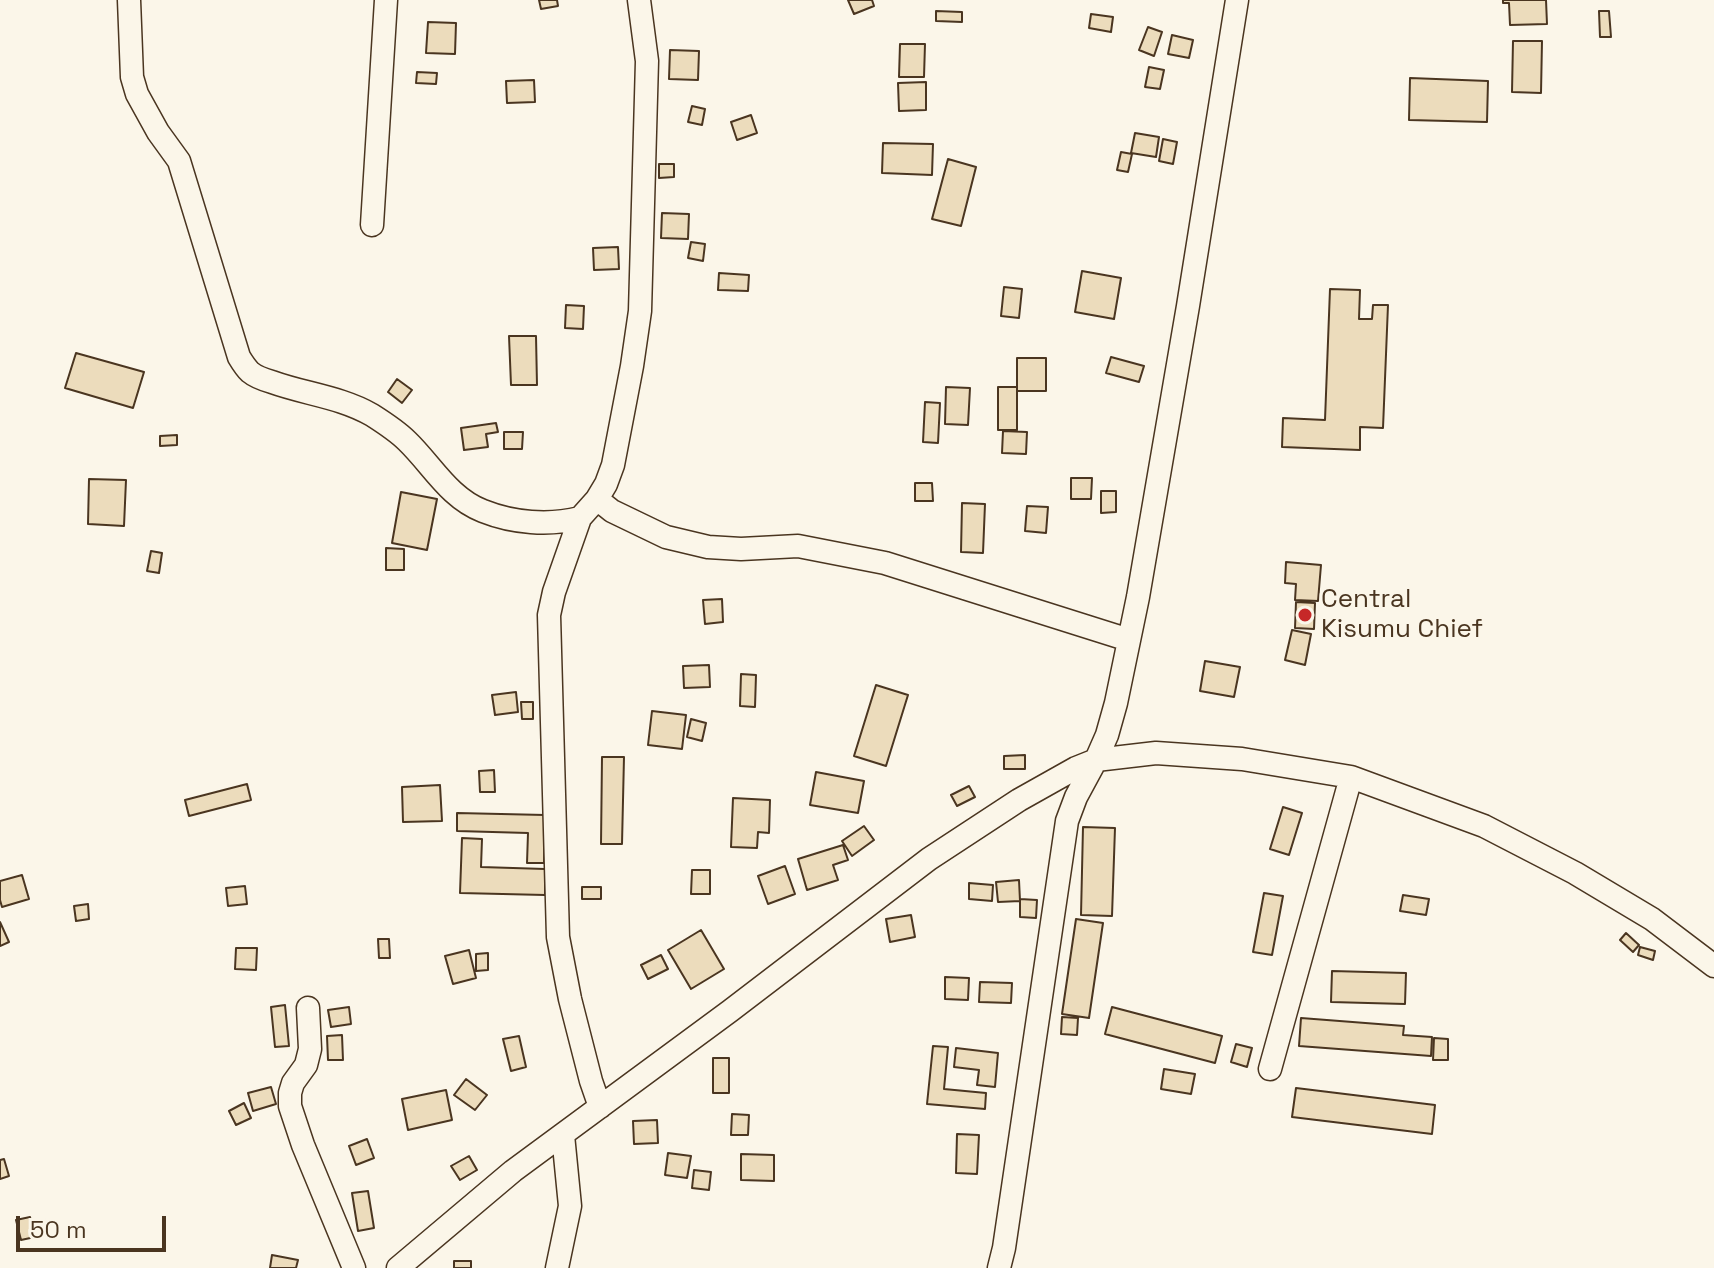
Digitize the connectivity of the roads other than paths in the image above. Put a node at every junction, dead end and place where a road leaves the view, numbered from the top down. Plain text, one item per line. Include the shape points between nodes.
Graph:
1 (129, 0) edge
2 (386, 0) edge
3 (639, 0) edge
4 (1237, 0) edge
5 (372, 225) dead end
6 (597, 499) junction
7 (580, 518) junction
8 (1129, 640) junction
9 (1096, 760) junction
10 (1351, 777) junction
11 (1714, 966) edge
12 (308, 1008) dead end
13 (1270, 1069) dead end
14 (600, 1107) junction
15 (563, 1135) junction
16 (354, 1268) edge
17 (398, 1268) edge
18 (557, 1268) edge
19 (999, 1268) edge

1 - 7 street via 137,94 179,161 239,357 249,371 372,415 406,440 444,484 482,511 560,523
2 - 5 street
3 - 6 street via 647,61 640,311 613,465
4 - 8 street
6 - 7 street
6 - 8 street via 666,537 708,547 798,546 885,563
7 - 14 street via 549,615 558,937
8 - 9 street via 1116,703
9 - 10 street via 1156,753 1242,759
9 - 14 street via 1019,800 929,859
9 - 19 street via 1067,821
10 - 11 street via 1484,826 1575,873 1652,919
10 - 13 street
12 - 16 street via 310,1049 293,1083 290,1106
14 - 15 street
15 - 17 street
15 - 18 street via 570,1206

